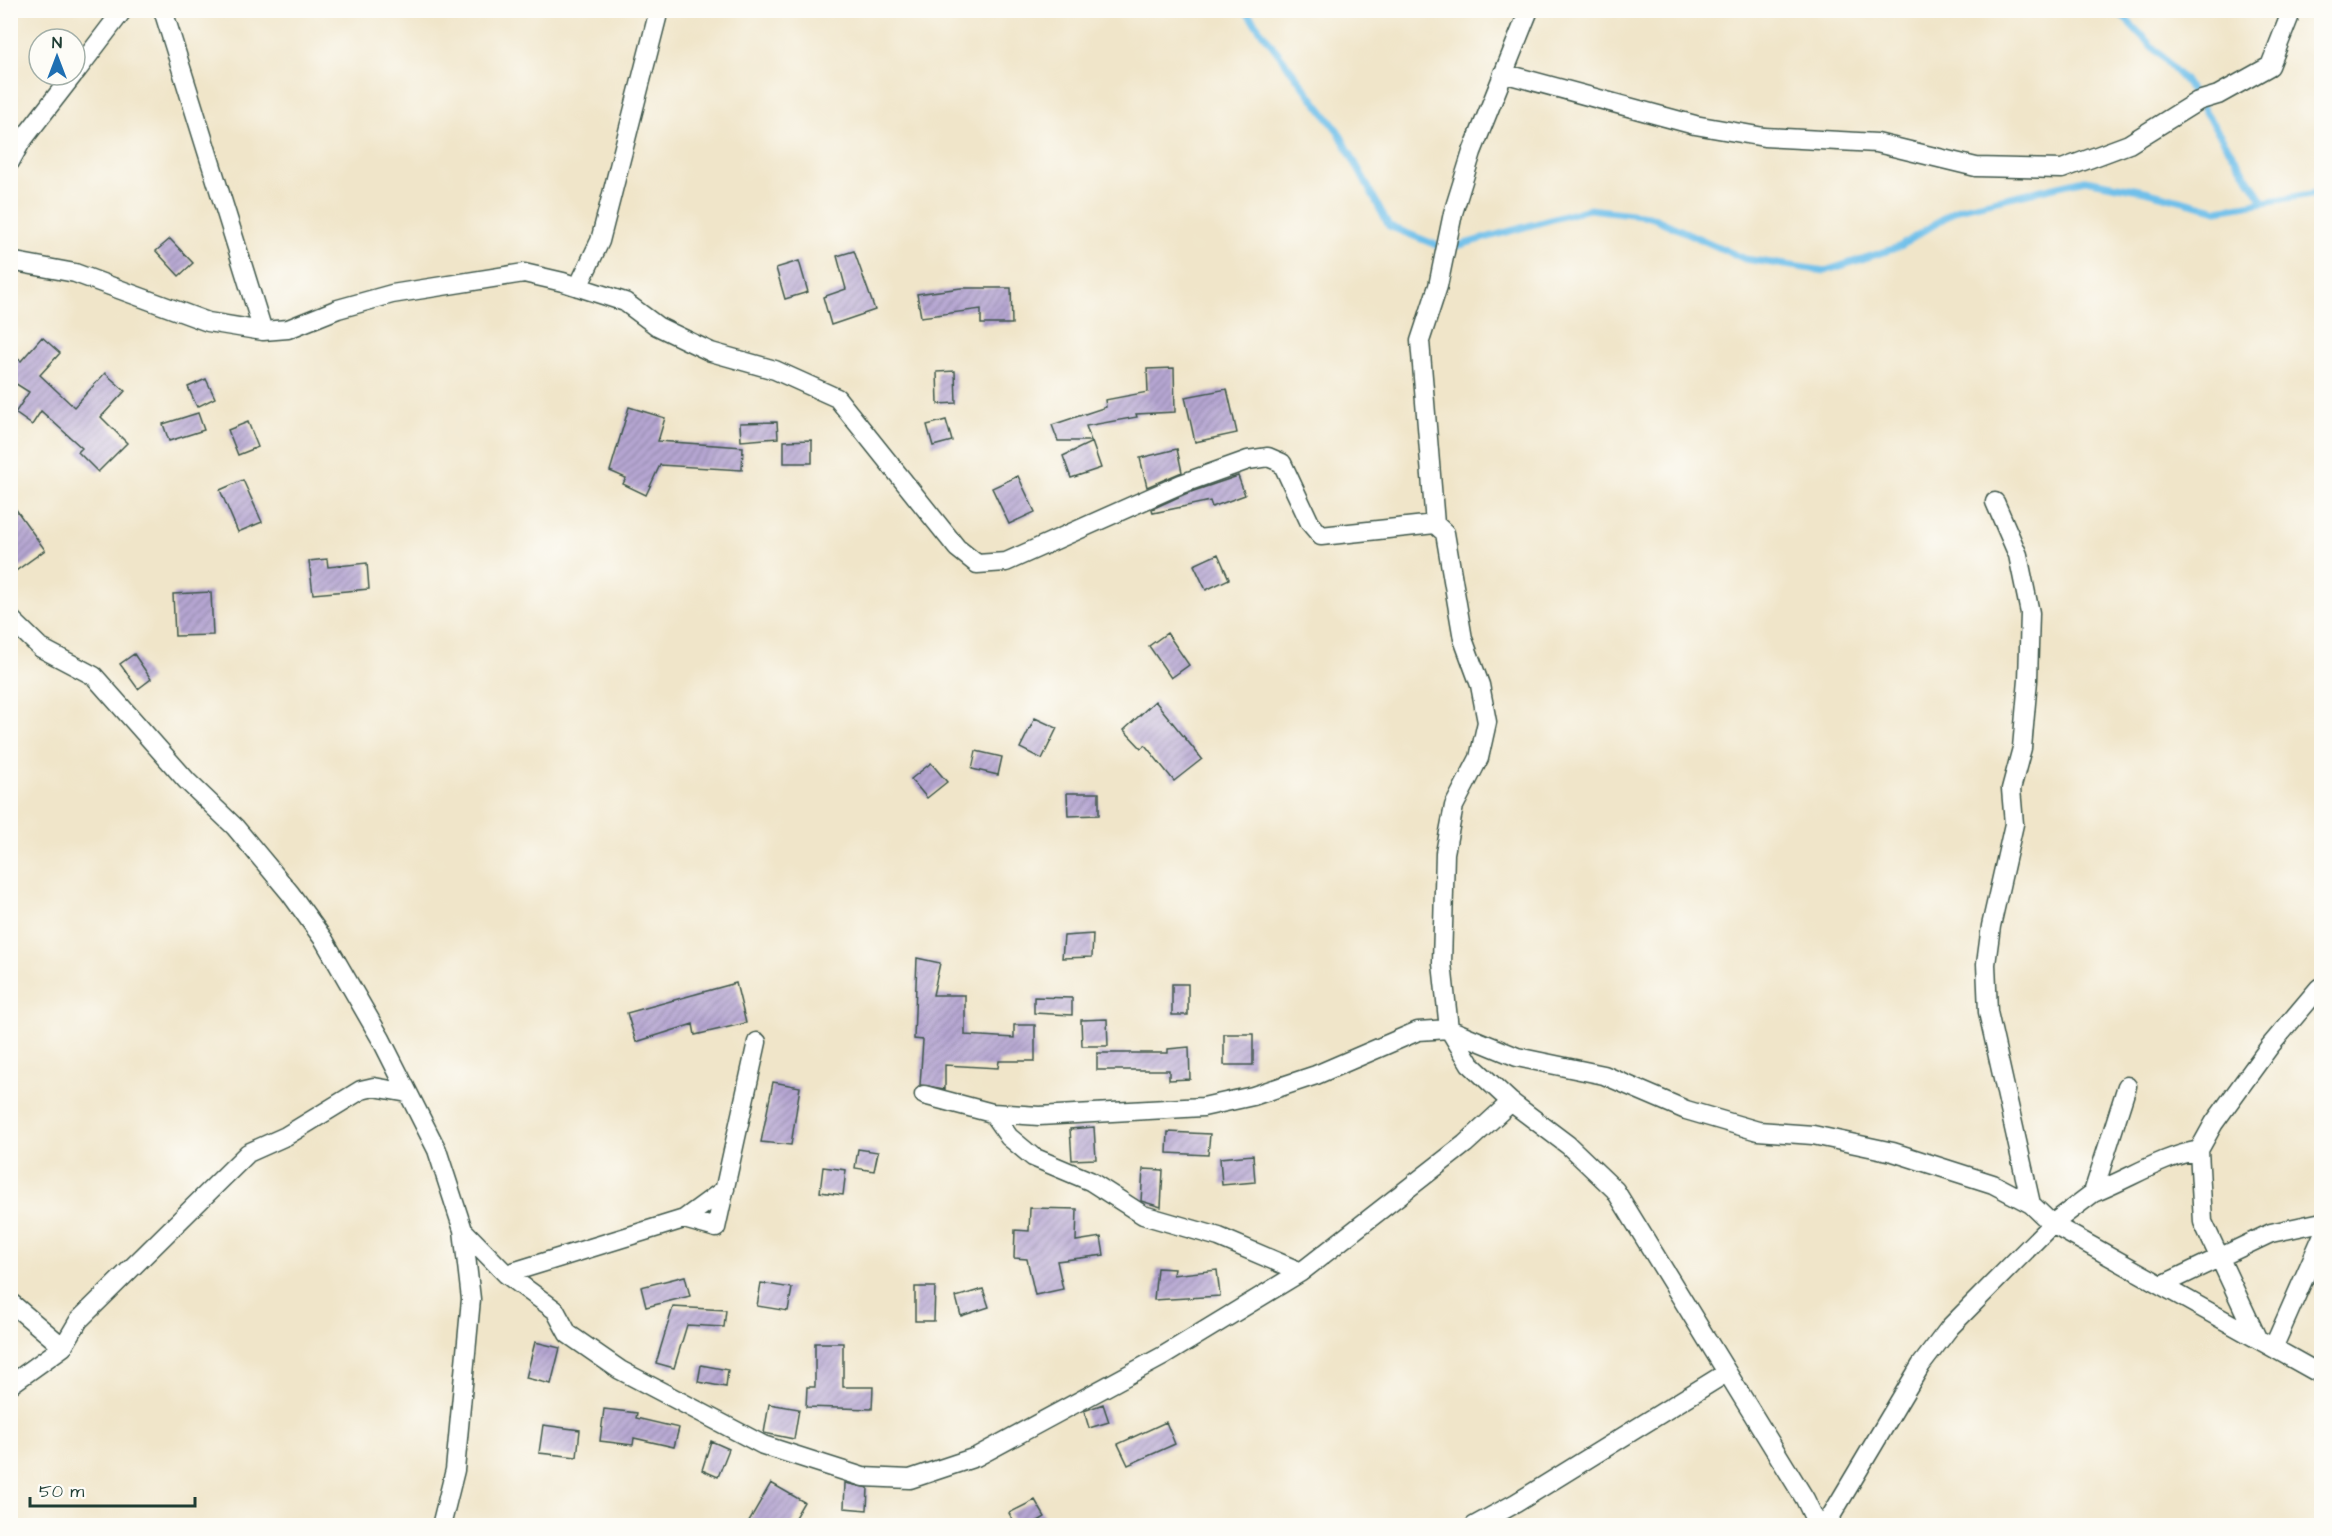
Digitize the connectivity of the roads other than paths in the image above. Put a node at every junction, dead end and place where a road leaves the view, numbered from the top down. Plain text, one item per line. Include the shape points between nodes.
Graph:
1 (123, 10) edge
2 (163, 10) edge
3 (659, 10) edge
4 (1529, 10) edge
5 (2292, 10) edge
6 (87, 57) edge
7 (1503, 72) junction
8 (64, 87) edge
9 (10, 162) edge
10 (10, 261) edge
11 (578, 287) junction
12 (263, 331) junction
13 (1995, 501) dead end
14 (1435, 524) junction
15 (10, 618) edge
16 (2319, 988) dead end
17 (1449, 1029) junction
18 (757, 1042) dead end
19 (2127, 1086) dead end
20 (408, 1093) junction
21 (924, 1095) dead end
22 (1511, 1102) junction
23 (992, 1113) junction
24 (2199, 1150) junction
25 (724, 1189) junction
26 (2093, 1193) junction
27 (2031, 1204) junction
28 (684, 1220) junction
29 (2322, 1222) edge
30 (2052, 1224) junction
31 (464, 1230) junction
32 (2322, 1237) edge
33 (2218, 1256) junction
34 (1301, 1272) junction
35 (506, 1274) junction
36 (2162, 1285) junction
37 (10, 1302) edge
38 (2257, 1338) junction
39 (2274, 1346) junction
40 (63, 1347) junction
41 (1726, 1373) junction
42 (2322, 1375) edge
43 (10, 1385) edge
44 (441, 1526) edge
45 (1474, 1526) edge
46 (1818, 1526) edge
47 (1825, 1526) edge

1 - 6 street
2 - 12 street
3 - 11 street via 600,241
4 - 7 street
5 - 7 street via 2270,66 2218,95 2198,101 2129,144 2062,169 1976,167 1877,143 1764,137 1729,131
7 - 14 street via 1472,152 1420,341
8 - 9 street
10 - 12 street via 75,273 208,322
11 - 12 street via 524,273 392,294 338,309 288,329
11 - 14 street via 625,302 657,326 711,352 775,370 837,398 957,548 977,564 1006,562 1181,484 1248,460 1268,457 1282,463 1310,523 1321,536
13 - 27 street via 2018,555 2030,613 2022,748 2010,789 2014,824 1990,926 1986,964 1988,1012
14 - 17 street via 1445,533 1463,639 1480,685 1487,722 1479,758 1454,806 1445,853 1442,963
15 - 20 street via 41,648 94,676 235,827 324,940
16 - 24 street via 2270,1046
17 - 22 street via 1470,1064
17 - 23 street via 1418,1031 1316,1075 1253,1096 1203,1107 1039,1116
17 - 27 street via 1517,1057 1604,1075 1686,1110 1758,1131 1813,1136 1893,1152 1993,1184
18 - 25 street
19 - 26 street
20 - 31 street via 437,1150
20 - 40 street via 374,1087 361,1090 286,1136 248,1153 79,1320
21 - 23 street
22 - 34 street via 1465,1144
22 - 41 street via 1568,1145 1615,1190
23 - 34 street via 1010,1137 1033,1157 1090,1181 1143,1215 1219,1237
24 - 26 street via 2178,1154
24 - 33 street via 2203,1222
25 - 28 street
25 - 28 street via 716,1228
26 - 30 street
27 - 30 street
28 - 35 street
29 - 33 street via 2271,1233
30 - 36 street
30 - 47 street via 1950,1327 1921,1365
31 - 35 street
31 - 44 street via 471,1299 454,1470
32 - 39 street
33 - 36 street
33 - 38 street
34 - 35 street via 1163,1356 976,1457 910,1479 862,1476 763,1445 620,1370 568,1334 555,1310
36 - 38 street
37 - 40 street
38 - 39 street
39 - 42 street
40 - 43 street
41 - 45 street
41 - 46 street

